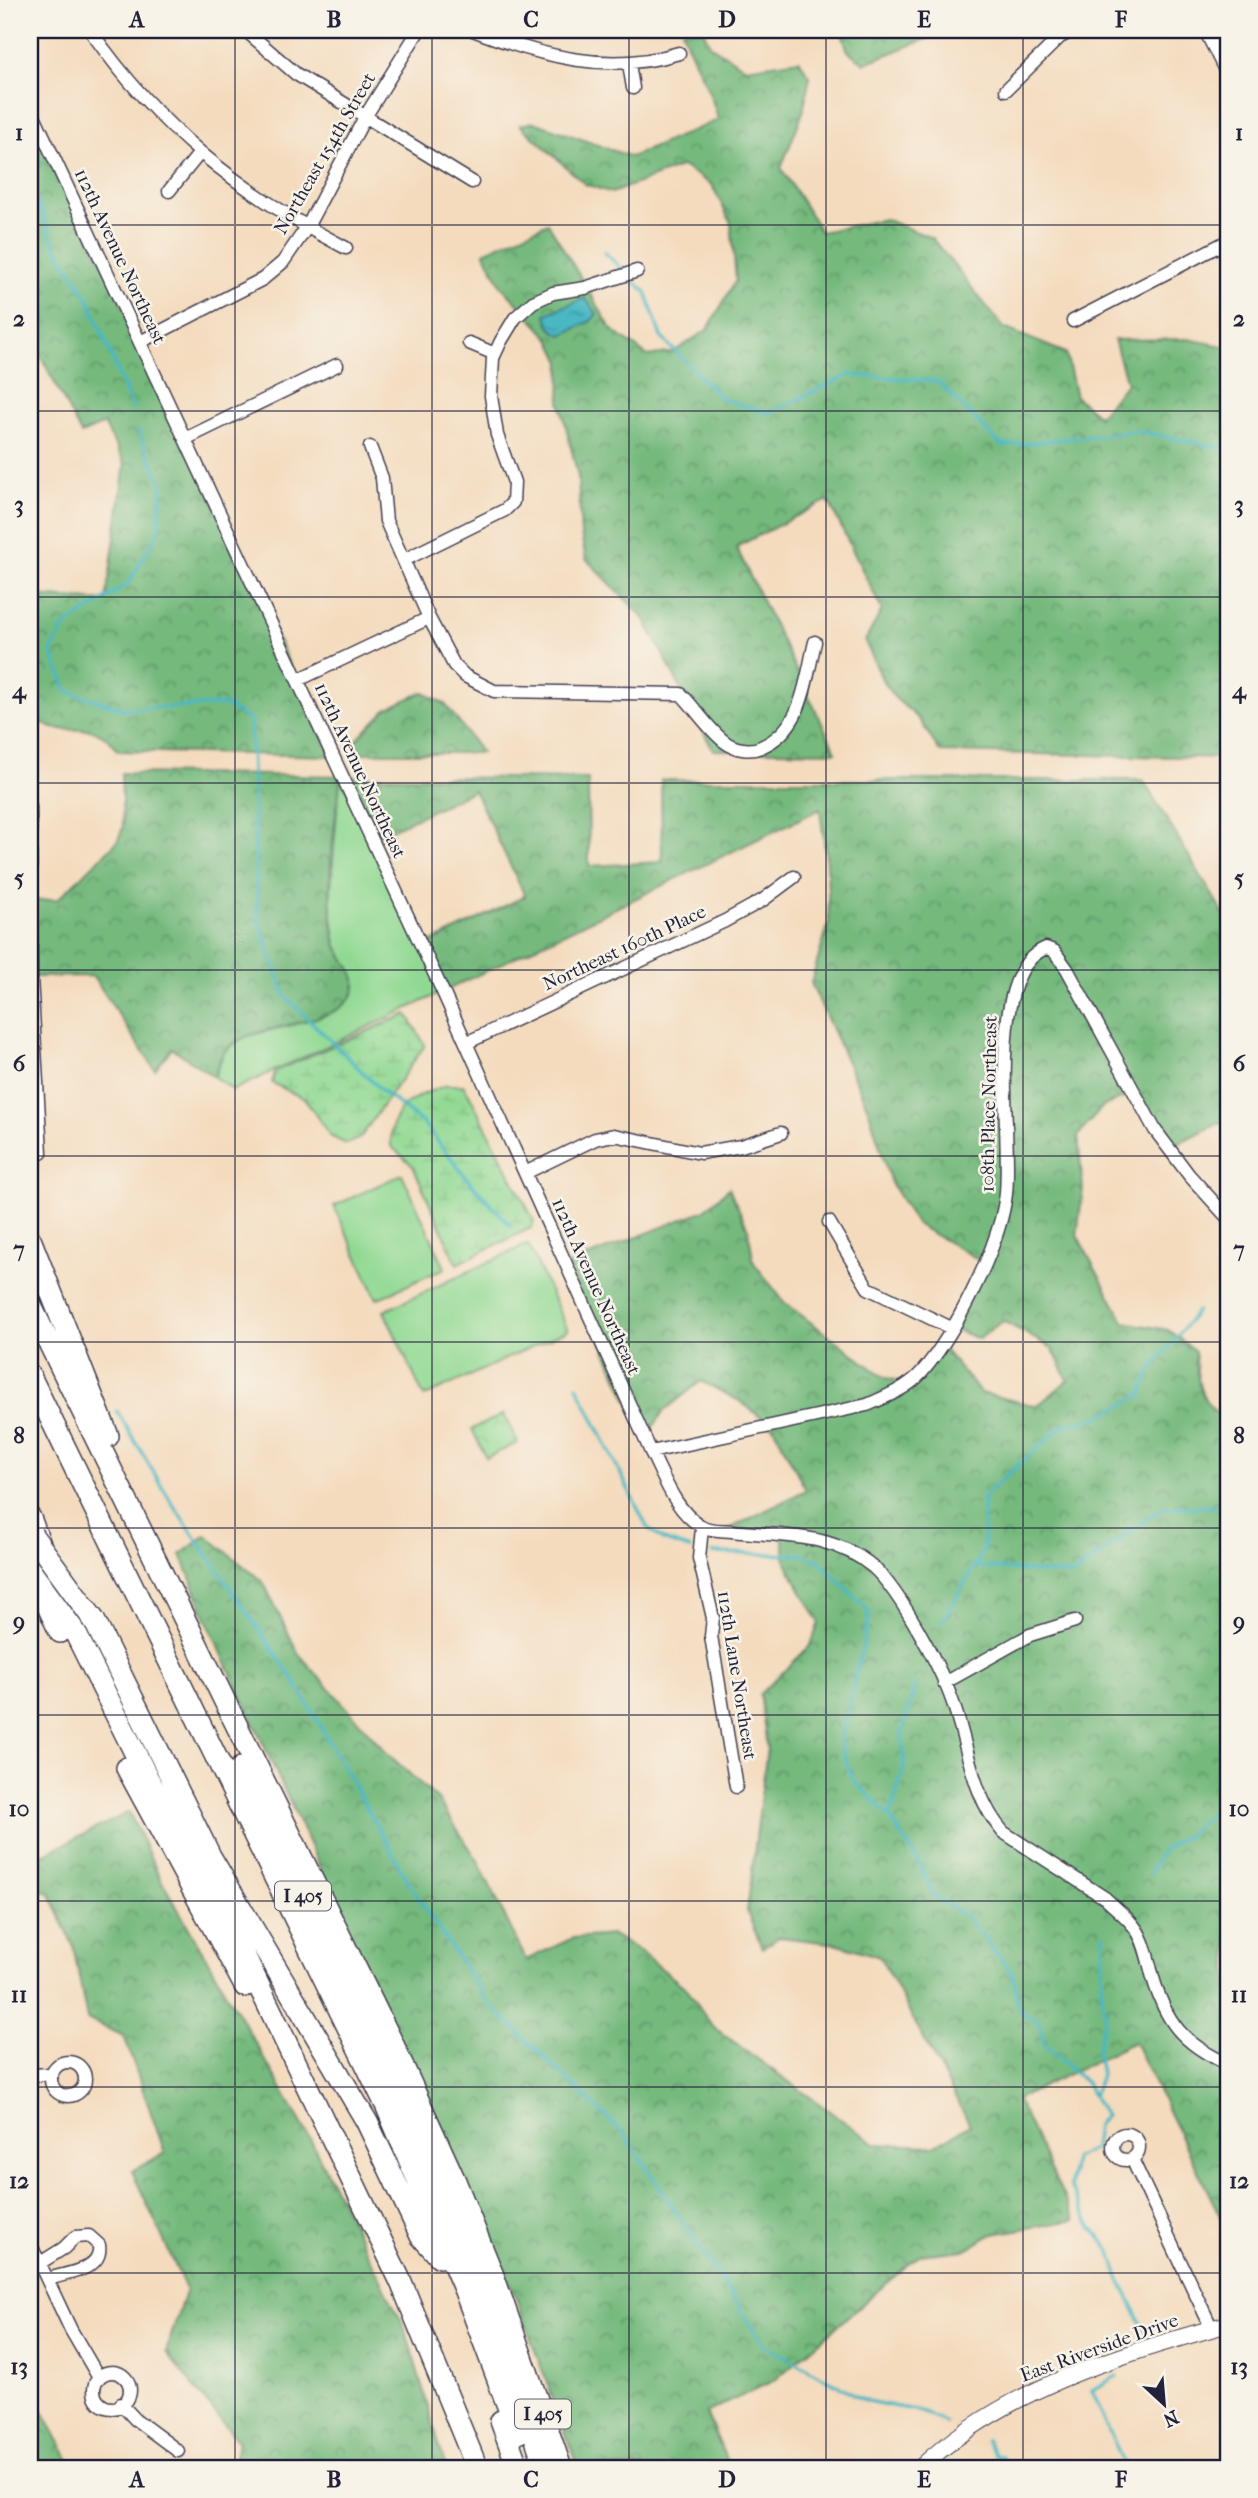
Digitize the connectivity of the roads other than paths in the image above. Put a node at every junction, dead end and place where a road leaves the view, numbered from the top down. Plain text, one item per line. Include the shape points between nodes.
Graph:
1 (90, 30) edge
2 (245, 30) edge
3 (419, 30) edge
4 (473, 30) edge
5 (1074, 30) edge
6 (1205, 30) edge
7 (505, 36) edge
8 (679, 53) dead end
9 (629, 64) junction
10 (1228, 76) edge
11 (633, 88) dead end
12 (1006, 90) dead end
13 (30, 107) edge
14 (365, 117) junction
15 (199, 154) junction
16 (471, 182) dead end
17 (169, 191) dead end
18 (307, 227) junction
19 (1228, 241) edge
20 (346, 247) dead end
21 (637, 271) dead end
22 (1073, 321) dead end
23 (140, 342) junction
24 (469, 343) dead end
25 (495, 354) junction
26 (337, 365) dead end
27 (187, 438) junction
28 (370, 447) dead end
29 (404, 560) junction
30 (429, 618) junction
31 (815, 642) dead end
32 (298, 680) junction
33 (30, 806) edge
34 (794, 877) dead end
35 (466, 1043) junction
36 (781, 1133) dead end
37 (41, 1153) dead end
38 (525, 1173) junction
39 (1226, 1213) edge
40 (829, 1222) dead end
41 (30, 1239) edge
42 (30, 1304) edge
43 (951, 1328) junction
44 (30, 1337) edge
45 (30, 1376) edge
46 (30, 1405) edge
47 (651, 1452) junction
48 (30, 1518) edge
49 (702, 1528) junction
50 (30, 1532) edge
51 (33, 1576) edge
52 (178, 1610) junction
53 (1075, 1621) dead end
54 (944, 1682) junction
55 (736, 1787) dead end
56 (1228, 2064) edge
57 (51, 2074) dead end
58 (30, 2075) edge
59 (315, 2109) junction
60 (1132, 2159) dead end
61 (30, 2243) edge
62 (440, 2257) junction
63 (40, 2263) junction
64 (48, 2279) junction
65 (1228, 2324) edge
66 (1212, 2329) junction
67 (99, 2378) junction
68 (121, 2404) junction
69 (178, 2452) dead end
70 (477, 2468) edge
71 (518, 2468) edge
72 (530, 2468) edge
73 (545, 2468) edge
74 (561, 2468) edge
75 (920, 2468) edge

1 - 15 street via 133,85
2 - 14 street via 296,74
3 - 14 street, Northeast 154th Street
4 - 7 street
5 - 12 street via 1060,37
6 - 10 street
7 - 9 street via 583,62
8 - 9 street
9 - 11 street
13 - 23 street, 112th Avenue Northeast
14 - 16 street
14 - 18 street, Northeast 154th Street
15 - 17 street
15 - 18 street via 250,193
18 - 20 street
18 - 23 street, Northeast 154th Street via 283,261 263,279
19 - 22 street
21 - 25 street via 533,302 515,318
23 - 27 street, 112th Avenue Northeast
24 - 25 street
25 - 29 street via 491,396 497,435 514,482 513,502
26 - 27 street
27 - 32 street, 112th Avenue Northeast
28 - 29 street via 382,478 386,521
29 - 30 street
30 - 31 street via 454,664 494,691 681,694 726,744 740,749 756,749 789,729
30 - 32 street
32 - 35 street, 112th Avenue Northeast
33 - 37 street via 31,977
34 - 35 street, Northeast 160th Place via 724,921
35 - 38 street, 112th Avenue Northeast
36 - 38 street via 700,1153 614,1135 595,1139
38 - 47 street, 112th Avenue Northeast
39 - 43 street, 108th Place Northeast via 1154,1130 1067,969 1054,951 1046,948 1026,963 1007,1014 1006,1198 998,1233
40 - 43 street via 869,1288
41 - 52 highway
42 - 52 highway, I 405
43 - 47 street, 108th Place Northeast via 920,1374 867,1405
44 - 73 highway, I 405 via 399,2095 472,2267
45 - 72 highway, I 405 via 386,2105 466,2291
46 - 62 highway, I 405 via 287,1923
47 - 49 street, 112th Avenue Northeast via 680,1507
48 - 59 highway via 68,1618 147,1777 233,1932
49 - 54 street via 820,1539 849,1550 877,1571 894,1592
49 - 55 street, 112th Lane Northeast via 699,1558 713,1618 711,1636
50 - 62 highway, bridge via 94,1620 210,1856 367,2122 421,2236
51 - 59 highway via 143,1801
52 - 74 highway, I 405 via 327,1908 455,2181
53 - 54 street via 1030,1635
54 - 56 street via 974,1780 993,1820 1003,1832 1105,1898 1128,1920 1145,1948 1162,2007 1178,2031 1202,2053
57 - 58 street
59 - 70 highway via 401,2282
60 - 66 street
61 - 63 street
62 - 71 highway, I 405
63 - 64 street
63 - 64 street via 80,2235 94,2238 99,2245 100,2254 93,2265
64 - 67 street
65 - 66 main road, East Riverside Drive
66 - 75 main road, East Riverside Drive via 1046,2384 1003,2406
67 - 68 street via 94,2391 98,2401 111,2407
67 - 68 street via 113,2372 125,2379 129,2393
68 - 69 street

